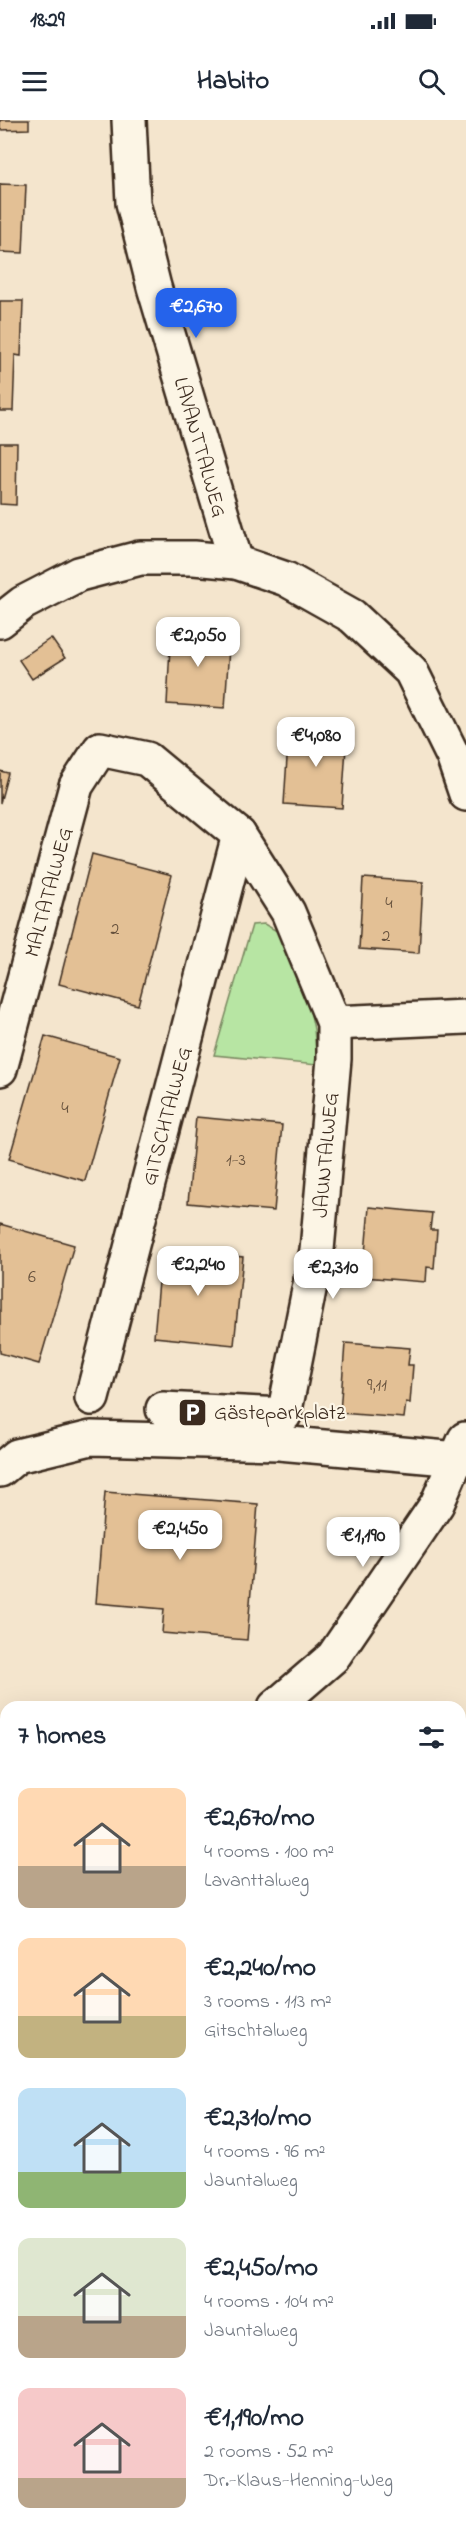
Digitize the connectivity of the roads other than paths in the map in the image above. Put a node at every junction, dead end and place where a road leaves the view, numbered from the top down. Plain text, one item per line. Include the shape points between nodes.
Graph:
1 (129, 120) edge
2 (236, 562) junction
3 (0, 621) edge
4 (466, 794) edge
5 (239, 835) junction
6 (466, 1017) edge
7 (334, 1023) junction
8 (0, 1068) edge
9 (92, 1398) dead end
10 (163, 1409) dead end
11 (462, 1448) edge
12 (0, 1470) edge
13 (282, 1701) edge

1 - 2 street, LAVANTTALWEG via 133,203
2 - 3 street via 140,558 79,573 23,603
2 - 4 street via 286,579 352,616 411,671 453,756
5 - 7 street via 288,912
5 - 8 street, MALTATALWEG via 147,759 100,749 76,786
5 - 9 street, GITSCHTALWEG
6 - 7 street
7 - 10 street, JAUNTALWEG via 317,1250 284,1414
11 - 12 street via 91,1438 17,1456
11 - 13 street via 437,1504 333,1657

